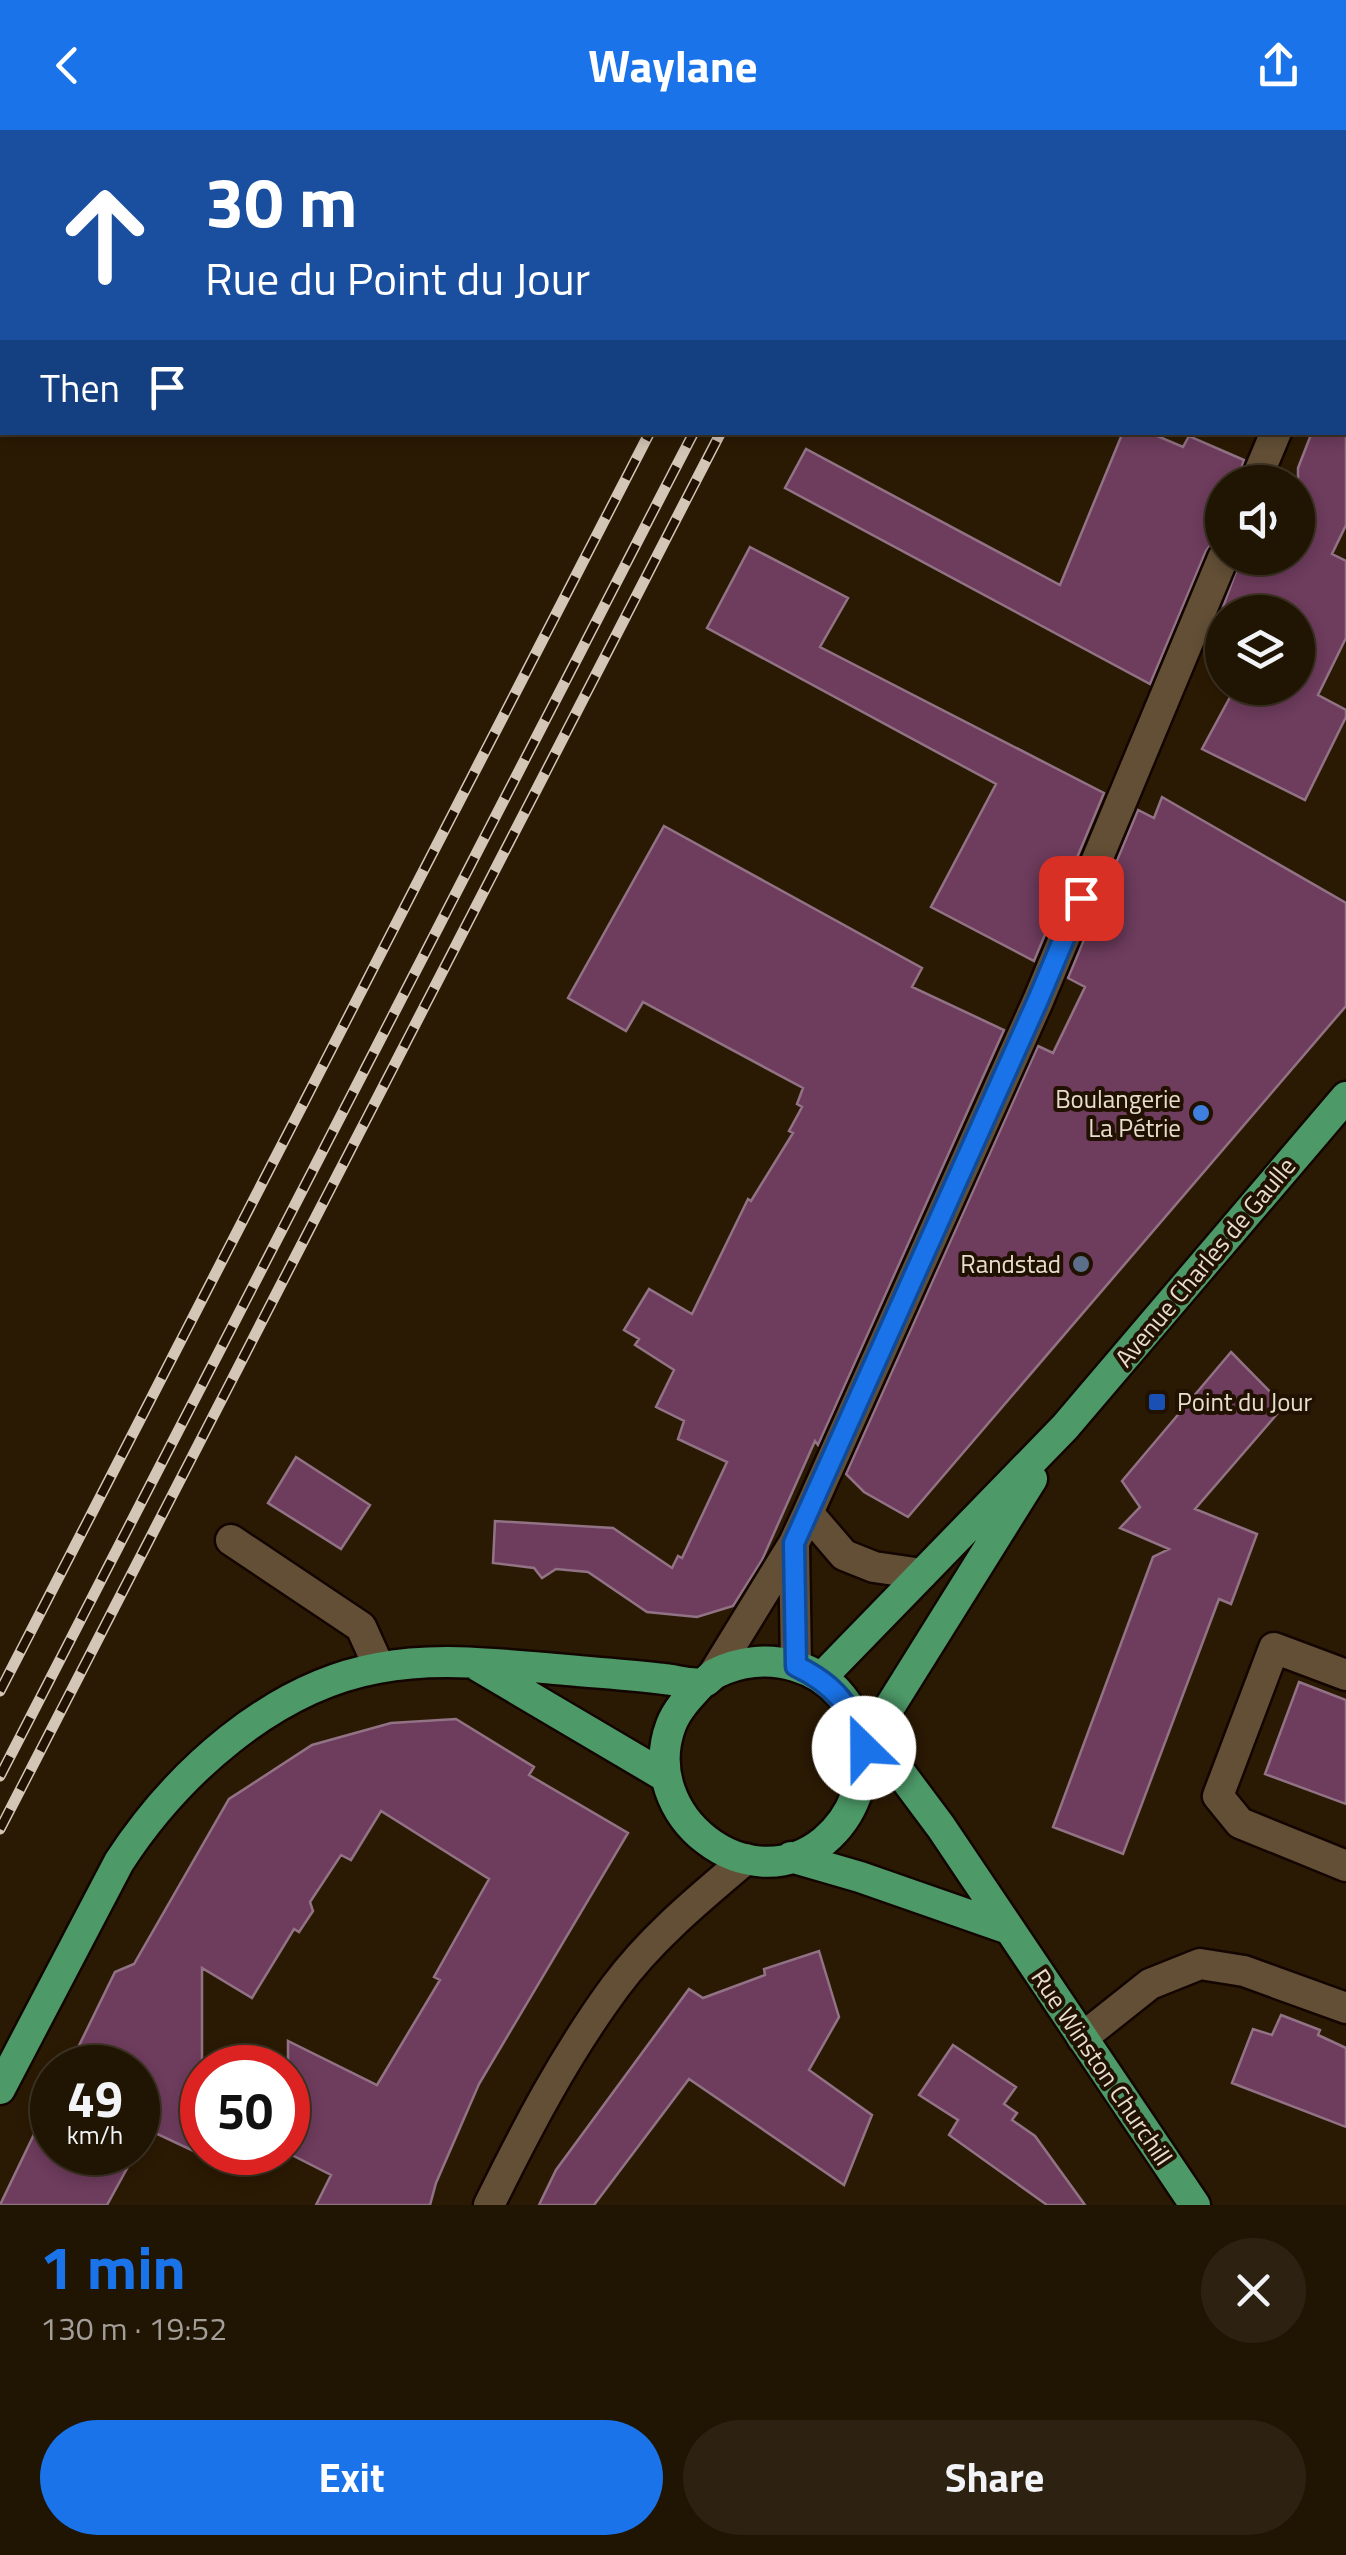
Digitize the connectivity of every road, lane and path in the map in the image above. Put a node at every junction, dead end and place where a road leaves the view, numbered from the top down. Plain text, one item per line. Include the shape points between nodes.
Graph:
1 (1275, 435) edge
2 (1262, 465) edge
3 (1216, 575) edge
4 (1346, 1097) edge
5 (1065, 1426) junction
6 (808, 1513) junction
7 (231, 1540) dead end
8 (794, 1543) junction
9 (922, 1574) junction
10 (471, 1662) junction
11 (379, 1668) junction
12 (809, 1672) junction
13 (1346, 1675) edge
14 (708, 1679) junction
15 (864, 1752) junction
16 (666, 1777) junction
17 (791, 1857) junction
18 (746, 1859) junction
19 (1346, 1866) edge
20 (1010, 1929) junction
21 (1346, 2008) edge
22 (1082, 2038) junction
23 (0, 2088) edge
24 (489, 2205) edge
25 (1195, 2205) edge

1 - 2 street
3 - 6 street via 1038,1000
4 - 5 main road, Avenue Charles de Gaulle
5 - 9 main road
5 - 15 main road
6 - 8 street
6 - 9 street via 844,1554 874,1567
7 - 11 street via 361,1627
8 - 12 street
8 - 14 street
9 - 12 main road
10 - 11 main road
10 - 14 main road
10 - 16 main road
11 - 23 main road via 327,1682 280,1707 201,1763 162,1802 119,1862
12 - 14 main road via 768,1661 740,1664
12 - 15 main road via 842,1697
13 - 19 street via 1274,1648 1218,1796 1240,1824
14 - 16 main road via 671,1725
15 - 17 main road via 861,1789 846,1819 822,1843
15 - 20 main road, Rue Winston Churchill via 900,1772
16 - 18 main road via 693,1830 717,1849
17 - 18 main road
17 - 20 main road
18 - 24 street via 681,1915 616,1986 534,2113
20 - 22 main road, Rue Winston Churchill
21 - 22 street via 1244,1971 1200,1964 1150,1984
22 - 25 main road, Rue Winston Churchill

